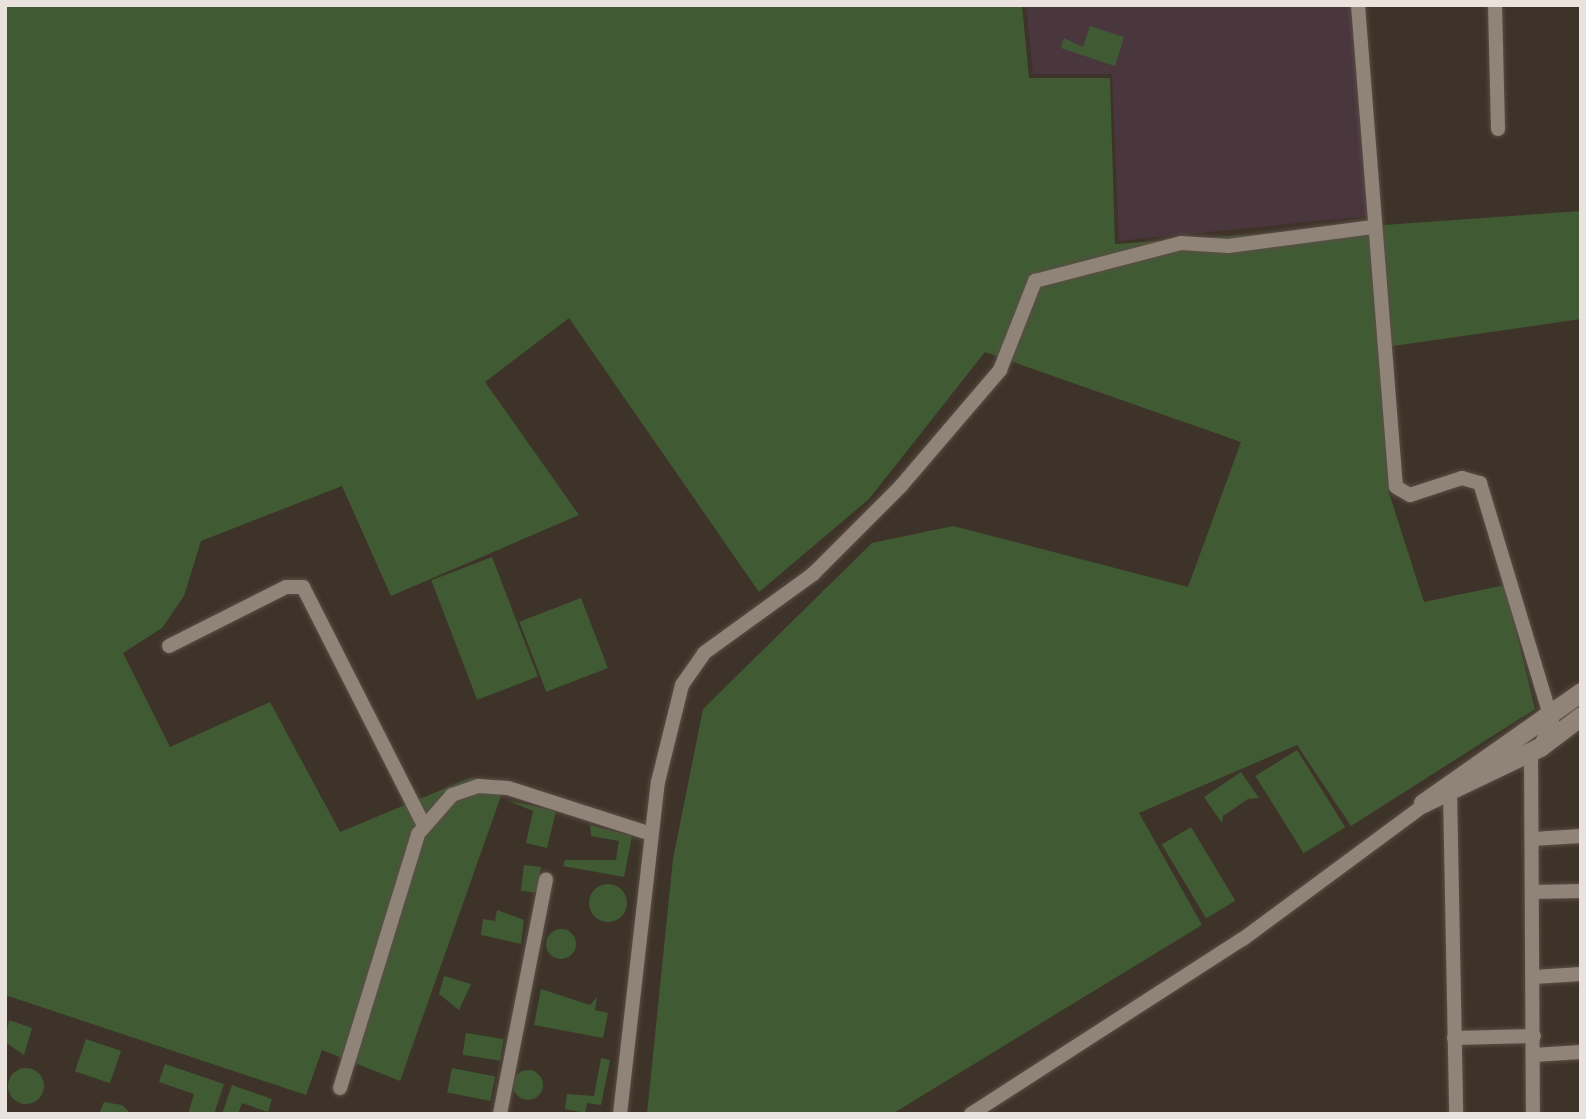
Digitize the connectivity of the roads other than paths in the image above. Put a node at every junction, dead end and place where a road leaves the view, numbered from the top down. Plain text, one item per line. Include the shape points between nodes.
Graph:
1 (1358, 5) edge
2 (1494, 5) edge
3 (1498, 129) dead end
4 (1374, 227) junction
5 (169, 646) dead end
6 (1581, 692) edge
7 (1549, 714) junction
8 (1581, 716) edge
9 (1536, 749) junction
10 (1450, 791) junction
11 (1423, 803) junction
12 (424, 825) junction
13 (651, 834) junction
14 (1581, 836) edge
15 (1533, 839) junction
16 (547, 879) dead end
17 (1581, 891) edge
18 (1533, 892) junction
19 (1581, 974) edge
20 (1534, 977) junction
21 (1534, 1036) junction
22 (1454, 1038) junction
23 (1581, 1052) edge
24 (1534, 1055) junction
25 (340, 1088) dead end
26 (500, 1114) edge
27 (621, 1114) edge
28 (971, 1114) edge
29 (1456, 1114) edge
30 (1533, 1114) edge

1 - 4 street
2 - 3 street
4 - 7 street via 1396,487 1410,495 1462,478 1480,483
4 - 13 street via 1228,246 1181,243 1035,281 1000,370 901,486 813,574 704,653 682,685
5 - 12 street via 286,587 303,587
6 - 7 street
7 - 9 street
7 - 11 street
8 - 9 street
9 - 10 street
9 - 11 street
9 - 15 street
10 - 11 street
10 - 22 street
11 - 28 street via 1243,939
12 - 13 street via 452,795 478,786 508,788
12 - 25 street
13 - 27 street
14 - 15 street
15 - 18 street
16 - 26 street
17 - 18 street
18 - 20 street
19 - 20 street
20 - 21 street
21 - 22 street
21 - 24 street
22 - 29 street
23 - 24 street
24 - 30 street

